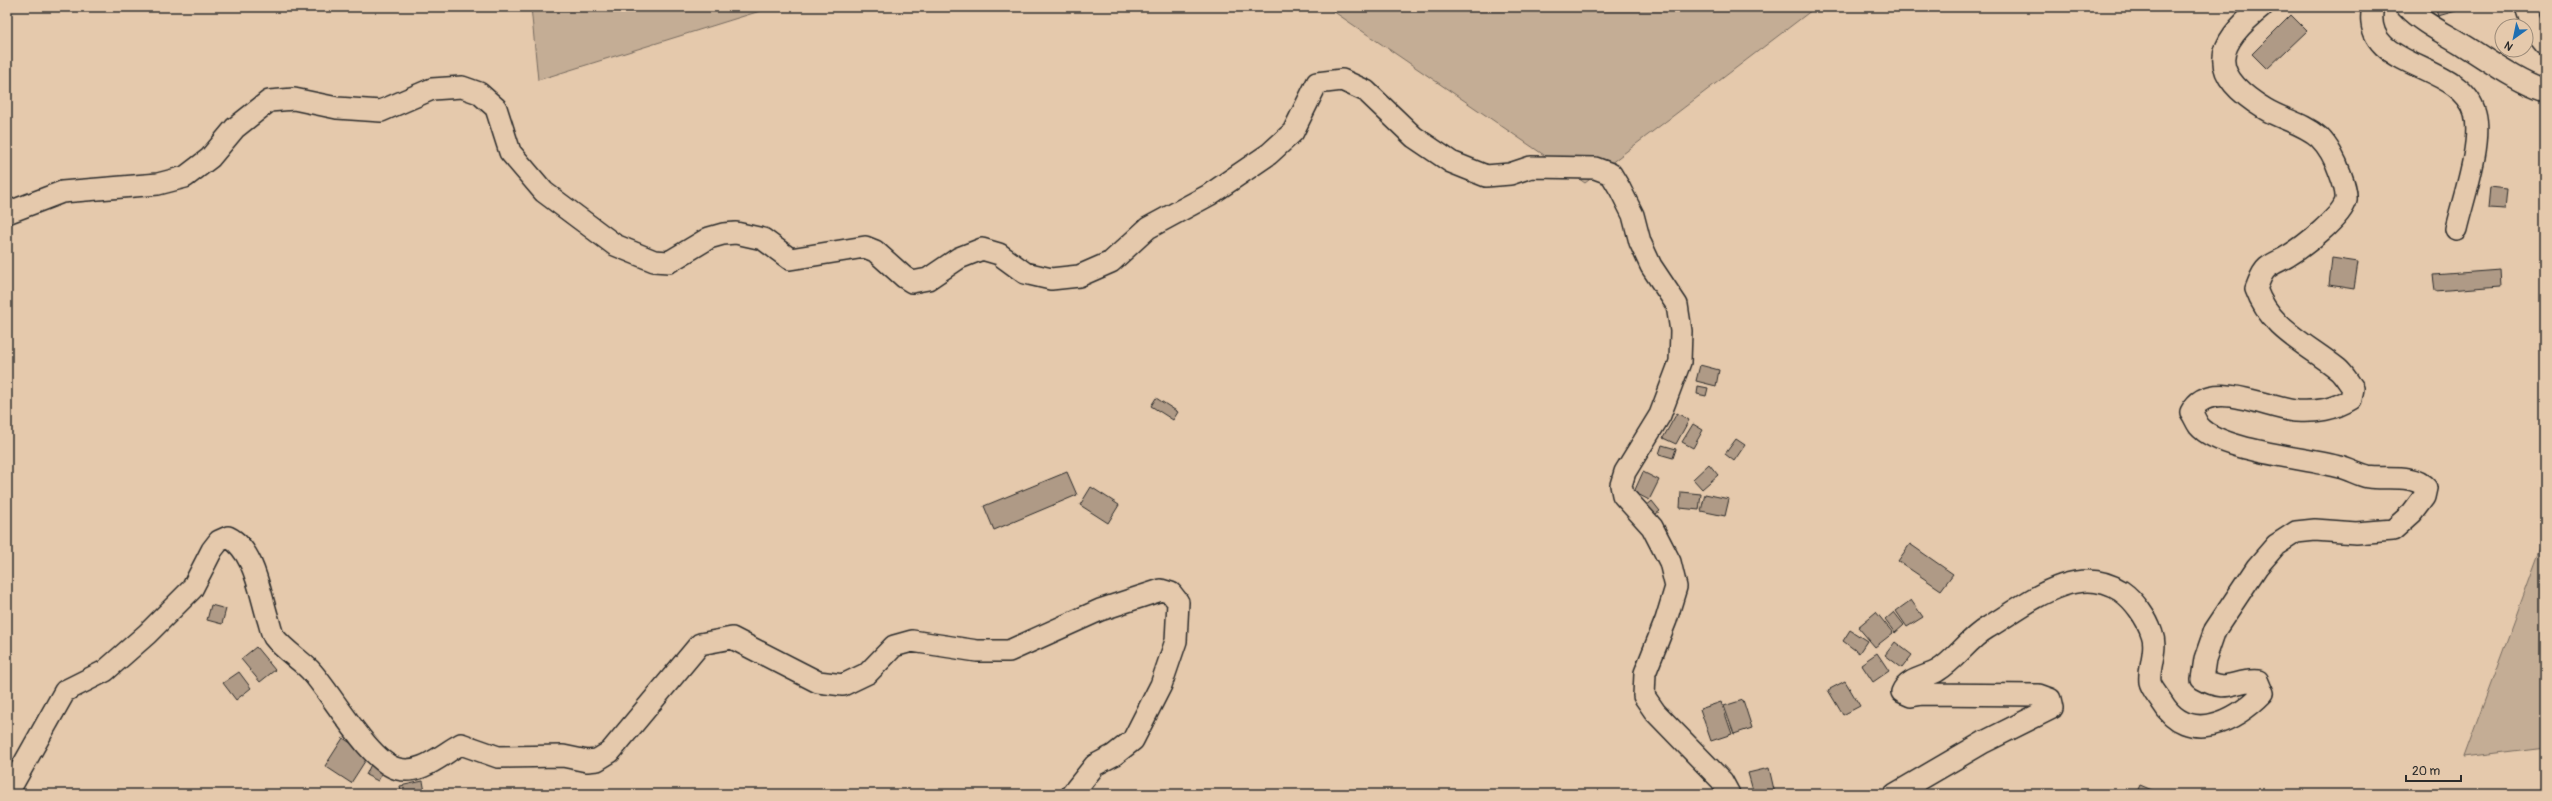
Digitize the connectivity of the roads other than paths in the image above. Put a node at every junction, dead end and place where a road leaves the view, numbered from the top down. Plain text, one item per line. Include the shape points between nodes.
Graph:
1 (2262, 7) edge
2 (2374, 7) edge
3 (2407, 7) edge
4 (2526, 7) edge
5 (2545, 44) edge
6 (2545, 91) edge
7 (7, 213) edge
8 (2456, 229) dead end
9 (7, 794) edge
10 (1072, 794) edge
11 (1729, 794) edge
12 (1895, 794) edge

1 - 12 street via 2241,24 2224,48 2222,64 2232,82 2266,110 2298,124 2319,138 2336,161 2345,185 2346,200 2339,212 2316,235 2288,256 2266,268 2256,289 2271,317 2289,335 2339,370 2353,388 2351,399 2337,407 2320,411 2295,411 2231,396 2210,395 2196,403 2191,412 2199,426 2230,442 2298,460 2339,467 2366,477 2413,480 2422,483 2426,488 2424,497 2401,524 2392,530 2356,533 2314,530 2296,532 2276,545 2257,567 2215,630 2202,679 2213,686 2229,687 2244,680 2258,681 2263,693 2228,720 2216,725 2196,727 2184,723 2168,712 2150,683 2153,635 2130,597 2103,582 2074,581 2051,589 1983,630 1938,670 1908,683 1902,692 1910,696 2039,695 2050,699 2052,708 1984,742
2 - 8 street via 2370,21 2380,43 2400,58 2453,84 2469,97 2476,115 2476,151
3 - 6 street via 2435,28 2512,76
4 - 5 street via 2534,30
7 - 11 street via 62,192 158,184 185,177 210,158 235,128 269,101 294,99 337,108 381,111 432,89 462,88 479,93 496,108 510,152 544,192 615,245 654,261 669,262 708,238 736,233 763,239 790,259 865,247 875,251 912,282 928,279 959,258 982,249 1000,254 1025,273 1050,279 1079,276 1111,262 1148,228 1209,195 1269,154 1293,132 1317,83 1342,80 1366,91 1414,137 1458,165 1486,176 1510,174 1531,166 1595,168 1611,174 1620,189 1633,215 1640,242 1651,266 1677,305 1681,331 1680,362 1660,415 1625,472 1621,485 1623,496 1652,527 1670,562 1676,587 1645,673 1644,696 1655,712 1722,781
9 - 10 street via 65,691 105,671 147,634 192,589 212,550 219,541 228,538 238,542 249,560 274,636 310,670 360,737 382,759 397,769 408,770 433,762 461,744 498,757 563,756 587,761 597,760 610,752 700,644 732,638 818,682 843,685 868,673 886,654 904,642 977,651 1009,651 1100,610 1161,590 1172,594 1178,602 1176,641 1161,685 1133,740 1114,755 1095,765

